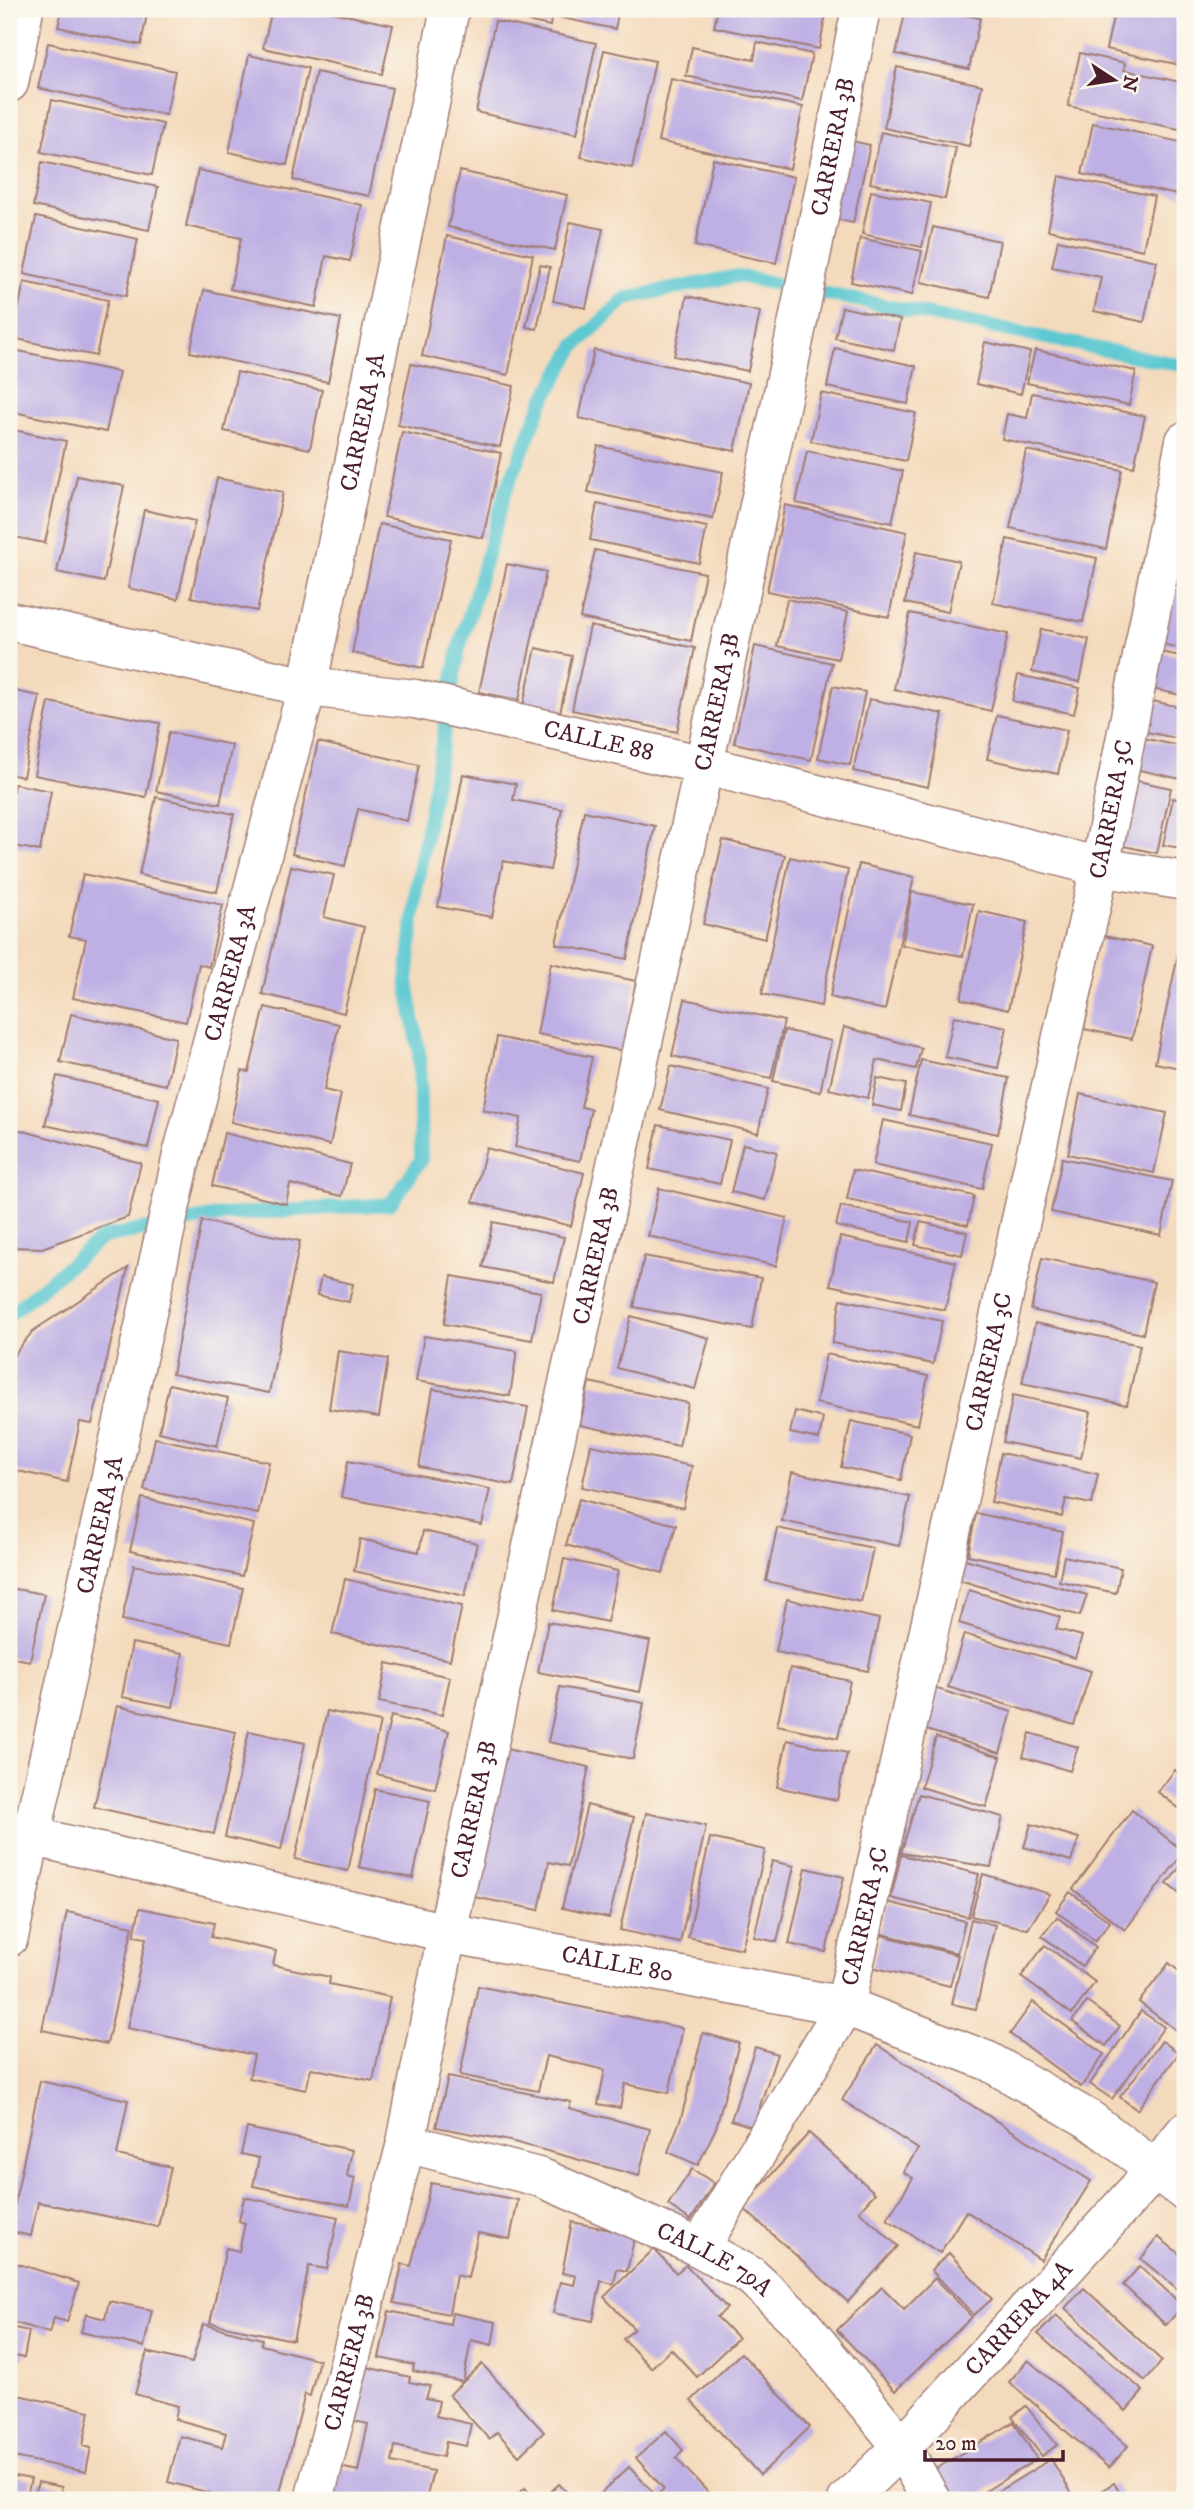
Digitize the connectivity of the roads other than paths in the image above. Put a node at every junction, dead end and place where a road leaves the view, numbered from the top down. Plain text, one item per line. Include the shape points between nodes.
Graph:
1 (24, 9) edge
2 (450, 9) edge
3 (861, 9) edge
4 (9, 83) edge
5 (1185, 441) edge
6 (9, 621) edge
7 (307, 687) junction
8 (704, 765) junction
9 (1100, 867) junction
10 (1185, 881) edge
11 (19, 1834) edge
12 (447, 1933) junction
13 (9, 1937) edge
14 (845, 2006) junction
15 (1185, 2132) edge
16 (406, 2143) junction
17 (1170, 2181) edge
18 (700, 2248) junction
19 (902, 2447) junction
20 (314, 2500) edge
21 (846, 2500) edge
22 (931, 2500) edge

1 - 4 street
2 - 7 street, CARRERA 3A
3 - 8 street, CARRERA 3B
5 - 9 street, CARRERA 3C
6 - 7 street, CALLE 88
7 - 8 street, CALLE 88 via 415,699
7 - 11 street, CARRERA 3A via 182,1155 155,1284
8 - 9 street, CALLE 88
8 - 12 street, CARRERA 3B
9 - 10 street, CALLE 88
9 - 14 street, CARRERA 3C
11 - 12 street, CALLE 80
11 - 13 street, CARRERA 3A
12 - 14 street, CALLE 80
12 - 16 street, CARRERA 3B
14 - 17 street, CALLE 80 via 988,2061 1090,2120
14 - 18 street, CARRERA 3C
15 - 17 street, CARRERA 4A
16 - 18 street, CALLE 79A via 542,2178
16 - 20 street, CARRERA 3B
17 - 19 street, CARRERA 4A
18 - 19 street, CALLE 79A via 751,2276 800,2322
19 - 21 street, CARRERA 4A
19 - 22 street, CALLE 79A

